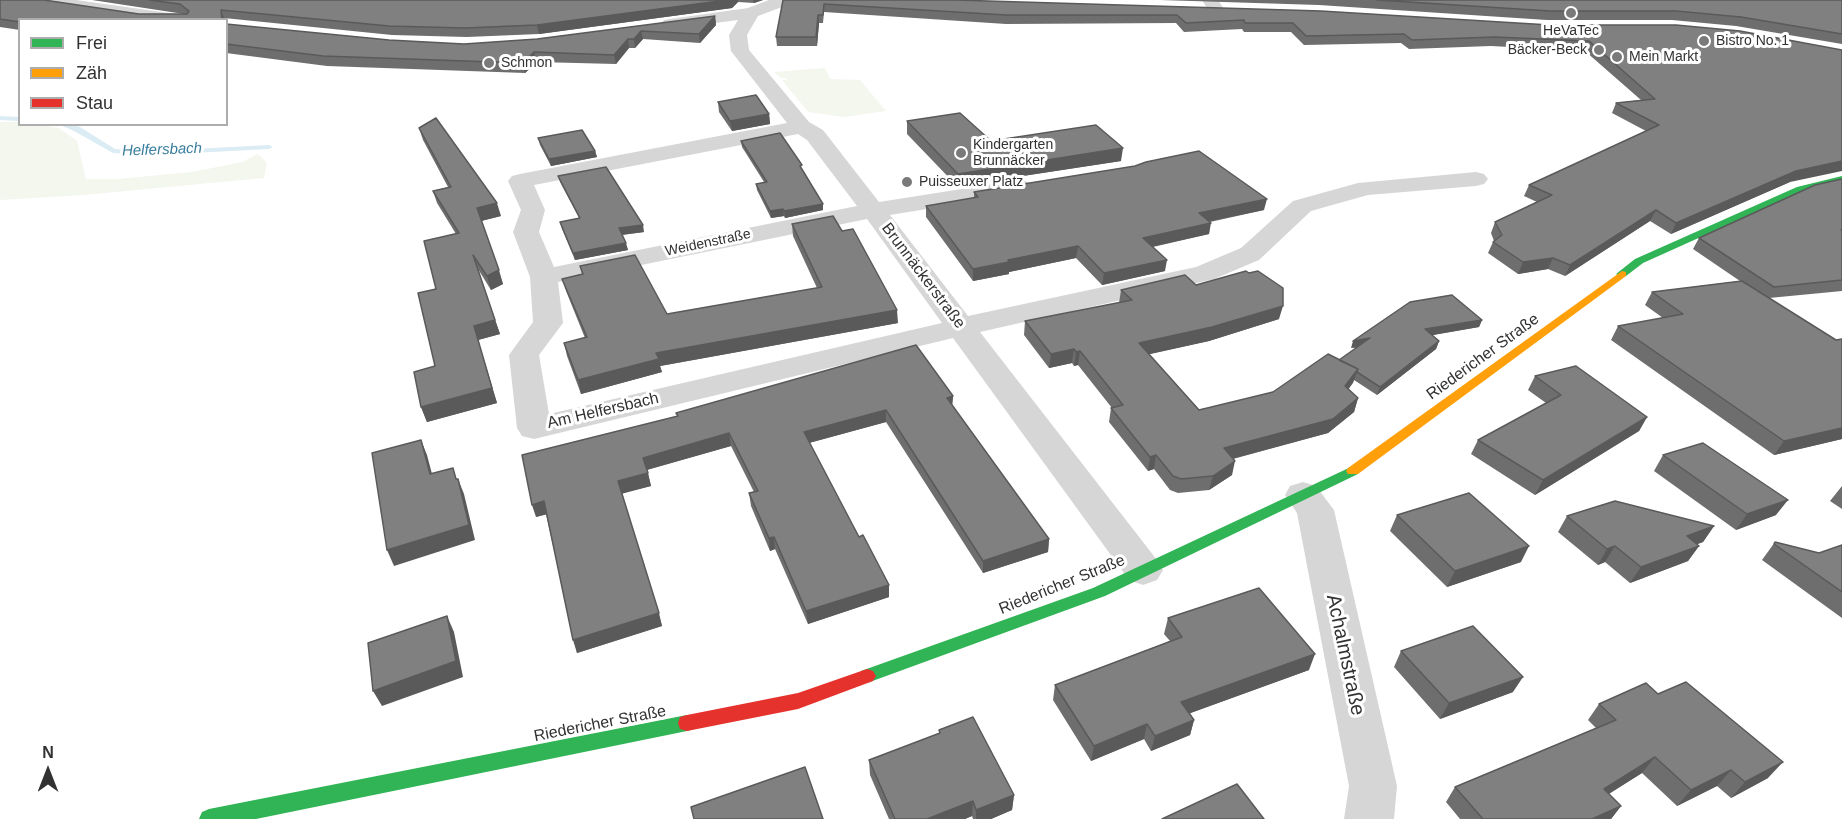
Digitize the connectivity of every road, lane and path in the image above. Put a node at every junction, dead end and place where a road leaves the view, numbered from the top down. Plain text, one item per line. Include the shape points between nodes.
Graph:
1 (40, 0) edge
2 (784, 0) edge
3 (1217, 6) edge
4 (1194, 9) edge
5 (751, 13) junction
6 (169, 18) edge
7 (655, 26) edge
8 (801, 127) junction
9 (1842, 179) edge
10 (1476, 180) dead end
11 (1038, 183) edge
12 (873, 210) junction
13 (544, 277) junction
14 (961, 327) junction
15 (1303, 495) junction
16 (1143, 570) junction
17 (209, 819) edge
18 (1369, 819) edge

1 - 6 street
2 - 5 street
3 - 4 street
5 - 7 street
5 - 8 street, Brunnäckerstraße via 738,35 740,51
8 - 12 street, Brunnäckerstraße via 815,135
8 - 13 street, Am Helfersbach via 520,181 533,210 526,232
9 - 15 street, Riedericher Straße via 1800,189 1639,261 1361,467
10 - 14 street via 1367,188 1302,206 1250,254 1204,273
11 - 12 street, Weidenstraße
12 - 13 street, Weidenstraße
12 - 14 street, Brunnäckerstraße
13 - 14 street, Am Helfersbach via 548,323 524,355 534,428
14 - 16 street, Brunnäckerstraße
15 - 16 street, Riedericher Straße
15 - 18 street, Achalmstraße via 1315,510 1373,786
16 - 17 street, Riedericher Straße via 1098,592 798,701

